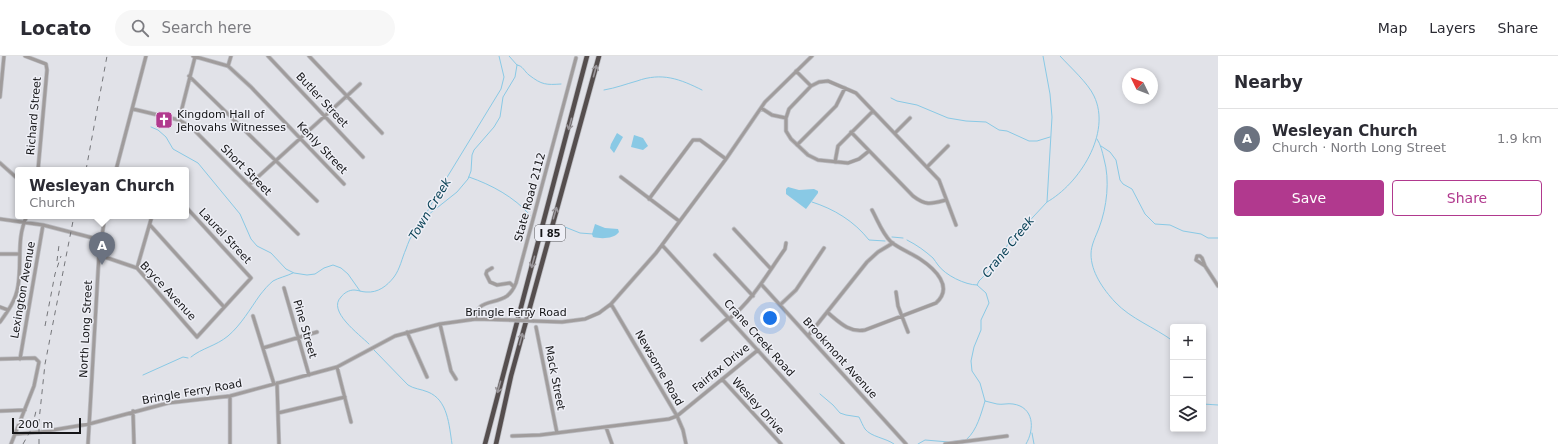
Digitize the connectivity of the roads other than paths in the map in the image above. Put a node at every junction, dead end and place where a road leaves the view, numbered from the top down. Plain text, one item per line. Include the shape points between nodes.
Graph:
1 (4, 56) edge
2 (25, 56) edge
3 (146, 56) edge
4 (194, 56) edge
5 (231, 56) edge
6 (268, 56) edge
7 (309, 56) edge
8 (588, 56) edge
9 (599, 56) edge
10 (812, 56) edge
11 (576, 58) dead end
12 (228, 66) junction
13 (796, 71) junction
14 (189, 76) junction
15 (360, 84) dead end
16 (811, 86) junction
17 (845, 88) junction
18 (347, 96) junction
19 (0, 97) edge
20 (761, 108) junction
21 (133, 109) junction
22 (873, 111) junction
23 (324, 116) junction
24 (786, 118) junction
25 (910, 118) dead end
26 (179, 120) junction
27 (851, 132) junction
28 (382, 133) dead end
29 (895, 133) junction
30 (300, 140) junction
31 (797, 144) junction
32 (948, 146) dead end
33 (869, 151) junction
34 (363, 157) dead end
35 (726, 159) junction
36 (276, 160) junction
37 (835, 162) junction
38 (0, 163) edge
39 (927, 166) junction
40 (38, 167) edge
41 (117, 167) edge
42 (15, 176) edge
43 (621, 177) dead end
44 (344, 184) dead end
45 (249, 185) junction
46 (649, 199) junction
47 (946, 200) junction
48 (317, 201) dead end
49 (189, 209) edge
50 (872, 210) dead end
51 (0, 219) edge
52 (26, 219) edge
53 (104, 219) edge
54 (151, 219) edge
55 (24, 222) junction
56 (679, 222) junction
57 (43, 225) junction
58 (150, 225) junction
59 (956, 225) dead end
60 (734, 229) dead end
61 (298, 234) dead end
62 (101, 240) junction
63 (786, 243) dead end
64 (893, 243) junction
65 (662, 245) junction
66 (824, 248) dead end
67 (0, 254) edge
68 (20, 254) junction
69 (99, 255) junction
70 (715, 255) dead end
71 (1205, 266) dead end
72 (137, 268) junction
73 (492, 268) dead end
74 (771, 268) junction
75 (761, 284) junction
76 (1218, 286) edge
77 (514, 287) junction
78 (284, 288) dead end
79 (896, 292) dead end
80 (753, 296) junction
81 (611, 304) junction
82 (780, 305) junction
83 (0, 307) edge
84 (224, 308) junction
85 (8, 310) junction
86 (827, 312) junction
87 (253, 316) dead end
88 (902, 316) junction
89 (476, 319) junction
90 (729, 319) junction
91 (0, 322) edge
92 (440, 324) junction
93 (536, 327) dead end
94 (317, 332) dead end
95 (407, 332) junction
96 (908, 332) dead end
97 (808, 336) junction
98 (298, 337) junction
99 (702, 340) dead end
100 (263, 348) junction
101 (758, 350) junction
102 (0, 359) edge
103 (20, 359) junction
104 (337, 367) junction
105 (308, 375) junction
106 (427, 377) dead end
107 (456, 379) dead end
108 (722, 380) junction
109 (275, 384) junction
110 (230, 396) junction
111 (345, 397) junction
112 (25, 410) junction
113 (0, 411) edge
114 (133, 411) junction
115 (278, 413) junction
116 (676, 416) junction
117 (350, 422) dead end
118 (89, 424) junction
119 (606, 427) junction
120 (557, 433) junction
121 (16, 434) junction
122 (512, 436) dead end
123 (1006, 436) dead end
124 (11, 444) edge
125 (88, 444) edge
126 (134, 444) edge
127 (230, 444) edge
128 (279, 444) edge
129 (485, 444) edge
130 (496, 444) edge
131 (612, 444) edge
132 (686, 444) edge
133 (781, 444) edge
134 (843, 444) edge
135 (906, 444) edge
136 (945, 444) edge

1 - 19 street
2 - 40 street, Richard Street via 46,64 47,70
3 - 21 street
4 - 12 street, Kenly Street
4 - 14 street
5 - 12 street
6 - 23 street, Butler Street
7 - 18 street
8 -> 129 highway, I 85
130 -> 9 highway, I 85 via 511,376
10 - 13 street, Bringle Ferry Road
11 - 77 street, State Road 2112
12 - 30 street, Kenly Street
13 - 16 street
13 - 20 street, Bringle Ferry Road
14 - 26 street
14 - 36 street
15 - 18 street
16 - 17 street via 828,81
16 - 24 street via 789,109
17 - 22 street via 856,93
17 - 31 street via 836,106
18 - 23 street
18 - 28 street
20 - 24 street via 772,115
20 - 35 street, Bringle Ferry Road
21 - 26 street, Short Street
21 - 41 street
22 - 27 street
22 - 29 street
23 - 30 street
23 - 34 street, Butler Street
24 - 31 street via 786,131
25 - 29 street
26 - 45 street, Short Street via 191,127
27 - 33 street
27 - 37 street via 838,146
29 - 39 street
30 - 36 street
30 - 44 street, Kenly Street
31 - 37 street via 808,155 818,160
32 - 39 street
33 - 37 street via 848,163
33 - 47 street via 921,202 933,204
35 - 46 street via 695,139
35 - 56 street, Bringle Ferry Road
36 - 45 street
36 - 48 street
38 - 42 street
39 - 47 street via 939,180
43 - 46 street
45 - 61 street, Short Street
46 - 56 street
47 - 59 street
49 - 84 street, Laurel Street via 251,278
50 - 64 street via 884,233
51 - 55 street
52 - 55 street
53 - 62 street, North Long Street
54 - 58 street
55 - 57 street
55 - 68 street
56 - 65 street, Bringle Ferry Road
57 - 62 street
57 - 103 street, Lexington Avenue
58 - 72 street
58 - 84 street
60 - 74 street
62 - 69 street, North Long Street
63 - 74 street
64 - 86 street via 867,262
64 - 88 street via 920,258 943,283 944,293 936,303
65 - 81 street, Bringle Ferry Road via 638,276
65 - 90 street, Crane Creek Road
66 - 82 street via 796,290
67 - 68 street
68 - 85 street via 18,287
69 - 72 street, Bryce Avenue
69 - 118 street, North Long Street
70 - 80 street
71 - 76 street
72 - 84 street, Bryce Avenue via 197,337
73 - 77 street via 486,274 490,282 497,285 510,284
74 - 75 street
75 - 80 street
75 - 82 street, Brookmont Avenue
77 - 89 street via 506,296 480,307 476,312
78 - 98 street, Pine Street
79 - 88 street
80 - 90 street
81 - 89 street, Bringle Ferry Road, bridge via 585,319 562,322
81 - 116 street, Newsome Road
82 - 97 street, Brookmont Avenue
83 - 85 street
85 - 91 street
86 - 88 street via 846,327 858,331
86 - 97 street
87 - 100 street
88 - 96 street
89 - 92 street, Bringle Ferry Road
90 - 99 street
90 - 101 street, Crane Creek Road
92 - 95 street, Bringle Ferry Road
92 - 107 street via 451,371
93 - 120 street, Mack Street
94 - 98 street
95 - 104 street, Bringle Ferry Road via 386,340
95 - 106 street
97 - 135 street, Brookmont Avenue
98 - 100 street
98 - 105 street, Pine Street
100 - 109 street
101 - 108 street, Fairfax Drive
101 - 134 street, Crane Creek Road
102 - 103 street
103 - 112 street via 38,360 37,375
104 - 105 street, Bringle Ferry Road
104 - 111 street
105 - 109 street, Bringle Ferry Road
108 - 116 street, Fairfax Drive
108 - 133 street, Wesley Drive
109 - 110 street, Bringle Ferry Road
109 - 115 street
110 - 114 street, Bringle Ferry Road via 168,403
110 - 127 street
111 - 115 street
111 - 117 street
112 - 113 street
112 - 121 street
114 - 118 street, Bringle Ferry Road
114 - 126 street
115 - 128 street
116 - 119 street via 664,421
116 - 132 street, Newsome Road
118 - 121 street, Bringle Ferry Road
118 - 125 street, North Long Street
119 - 120 street
119 - 131 street
120 - 122 street
121 - 124 street
123 - 136 street

